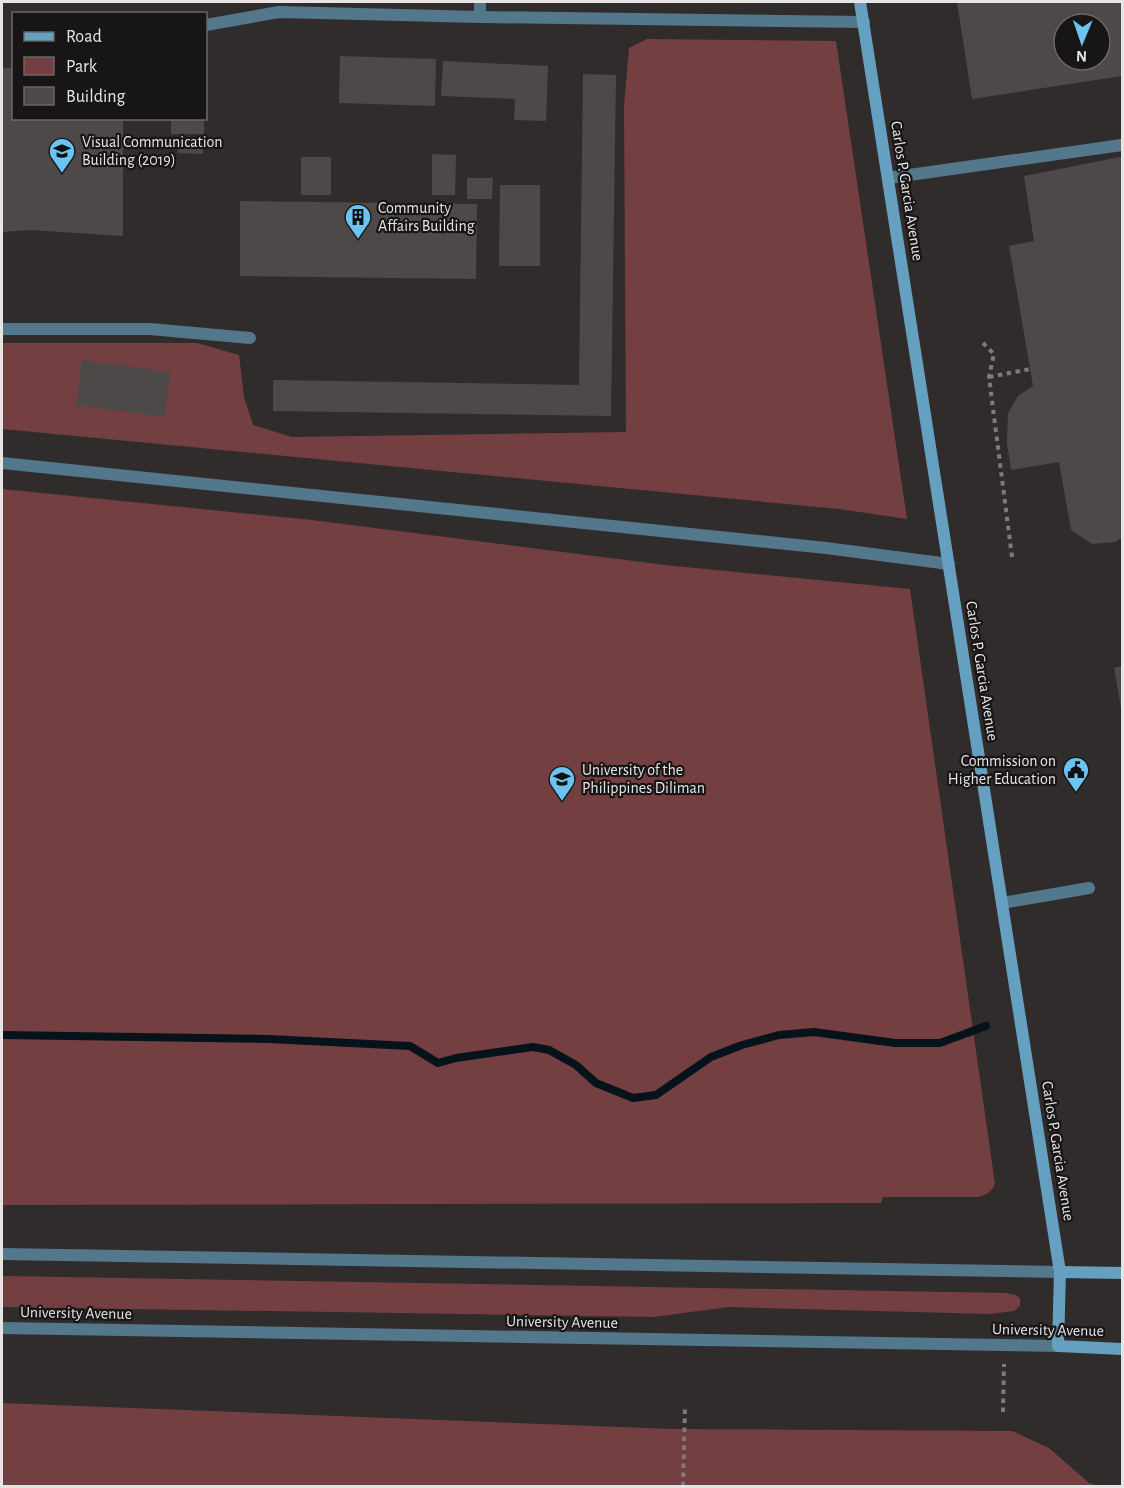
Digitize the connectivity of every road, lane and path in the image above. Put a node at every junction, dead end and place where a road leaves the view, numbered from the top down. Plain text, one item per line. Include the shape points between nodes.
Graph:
1 (480, 2) edge
2 (860, 2) edge
3 (480, 17) junction
4 (864, 22) junction
5 (207, 25) edge
6 (1122, 145) edge
7 (888, 178) junction
8 (2, 329) edge
9 (250, 338) dead end
10 (983, 343) dead end
11 (1030, 369) dead end
12 (988, 377) junction
13 (2, 463) edge
14 (1012, 557) dead end
15 (949, 564) junction
16 (1089, 888) dead end
17 (1002, 903) junction
18 (2, 1254) edge
19 (1060, 1272) junction
20 (1122, 1273) edge
21 (2, 1328) edge
22 (1004, 1346) junction
23 (1058, 1346) junction
24 (1122, 1349) edge
25 (685, 1406) dead end
26 (1003, 1412) dead end
27 (683, 1486) edge

1 - 3 street
2 - 4 main road, Carlos P. Garcia Avenue
3 - 4 street
3 - 5 street via 279,12
4 - 7 main road, Carlos P. Garcia Avenue
6 - 7 street
7 - 15 main road, Carlos P. Garcia Avenue
8 - 9 street via 150,329
10 - 12 path via 994,354
11 - 12 path
12 - 14 path
13 - 15 street
15 - 17 main road, Carlos P. Garcia Avenue
16 - 17 street
17 - 19 main road, Carlos P. Garcia Avenue
18 - 19 street
19 - 20 main road
19 - 23 main road, Carlos P. Garcia Avenue
21 - 22 street, University Avenue
22 - 23 street, University Avenue
22 - 26 path
23 - 24 main road, University Avenue
25 - 27 path

